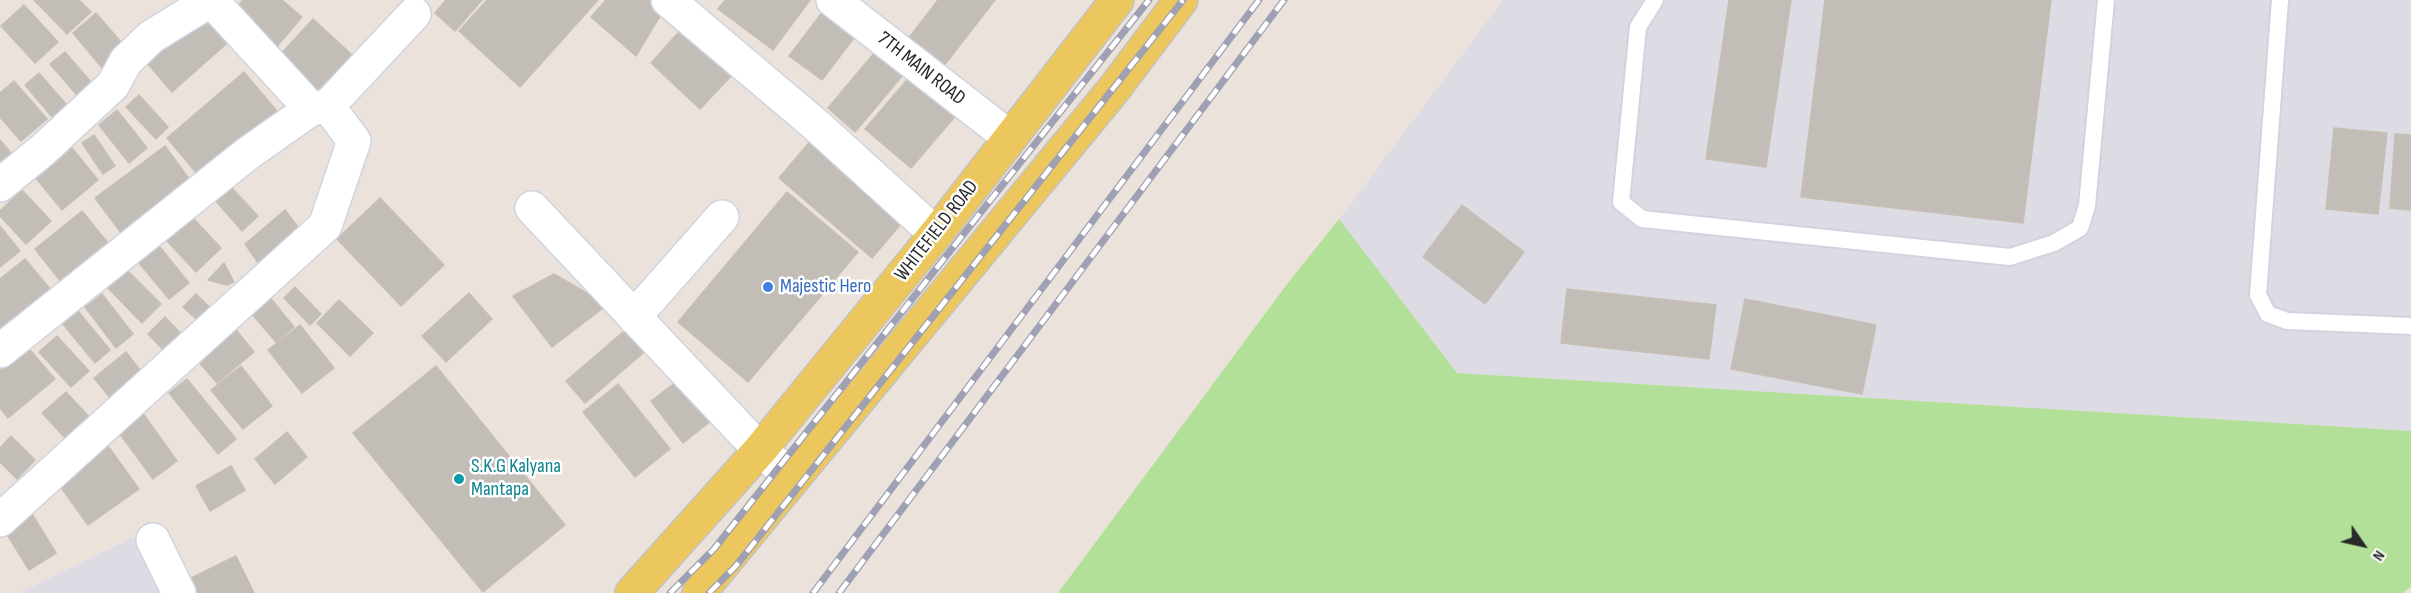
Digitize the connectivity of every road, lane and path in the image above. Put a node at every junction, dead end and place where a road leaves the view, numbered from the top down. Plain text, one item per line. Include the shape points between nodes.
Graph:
1 (211, 0) edge
2 (668, 0) edge
3 (833, 0) edge
4 (1117, 0) edge
5 (1181, 0) edge
6 (1654, 0) edge
7 (2106, 0) edge
8 (2280, 0) edge
9 (414, 5) edge
10 (319, 108) junction
11 (1009, 137) junction
12 (0, 185) edge
13 (532, 208) dead end
14 (722, 217) dead end
15 (936, 234) junction
16 (634, 317) junction
17 (2411, 326) edge
18 (0, 351) edge
19 (760, 450) junction
20 (793, 478) junction
21 (0, 520) edge
22 (153, 540) dead end
23 (179, 593) edge
24 (632, 593) edge
25 (699, 593) edge

1 - 10 street
1 - 12 street via 151,37 126,61 113,85
2 - 15 street via 816,125
3 - 11 street, 7TH MAIN ROAD
4 - 11 main road, WHITEFIELD ROAD
5 - 20 main road via 1114,89
6 - 7 lane via 1638,27 1621,202 1642,219 2010,257 2054,243 2080,228 2088,206
8 - 17 lane via 2258,295 2268,314 2287,321
9 - 10 street
10 - 18 street via 247,154
10 - 21 street via 354,141 325,226
11 - 15 main road, WHITEFIELD ROAD
13 - 16 street
14 - 16 street
15 - 19 main road, WHITEFIELD ROAD
16 - 19 street
19 - 20 street
19 - 24 main road, WHITEFIELD ROAD
20 - 25 main road
22 - 23 street

